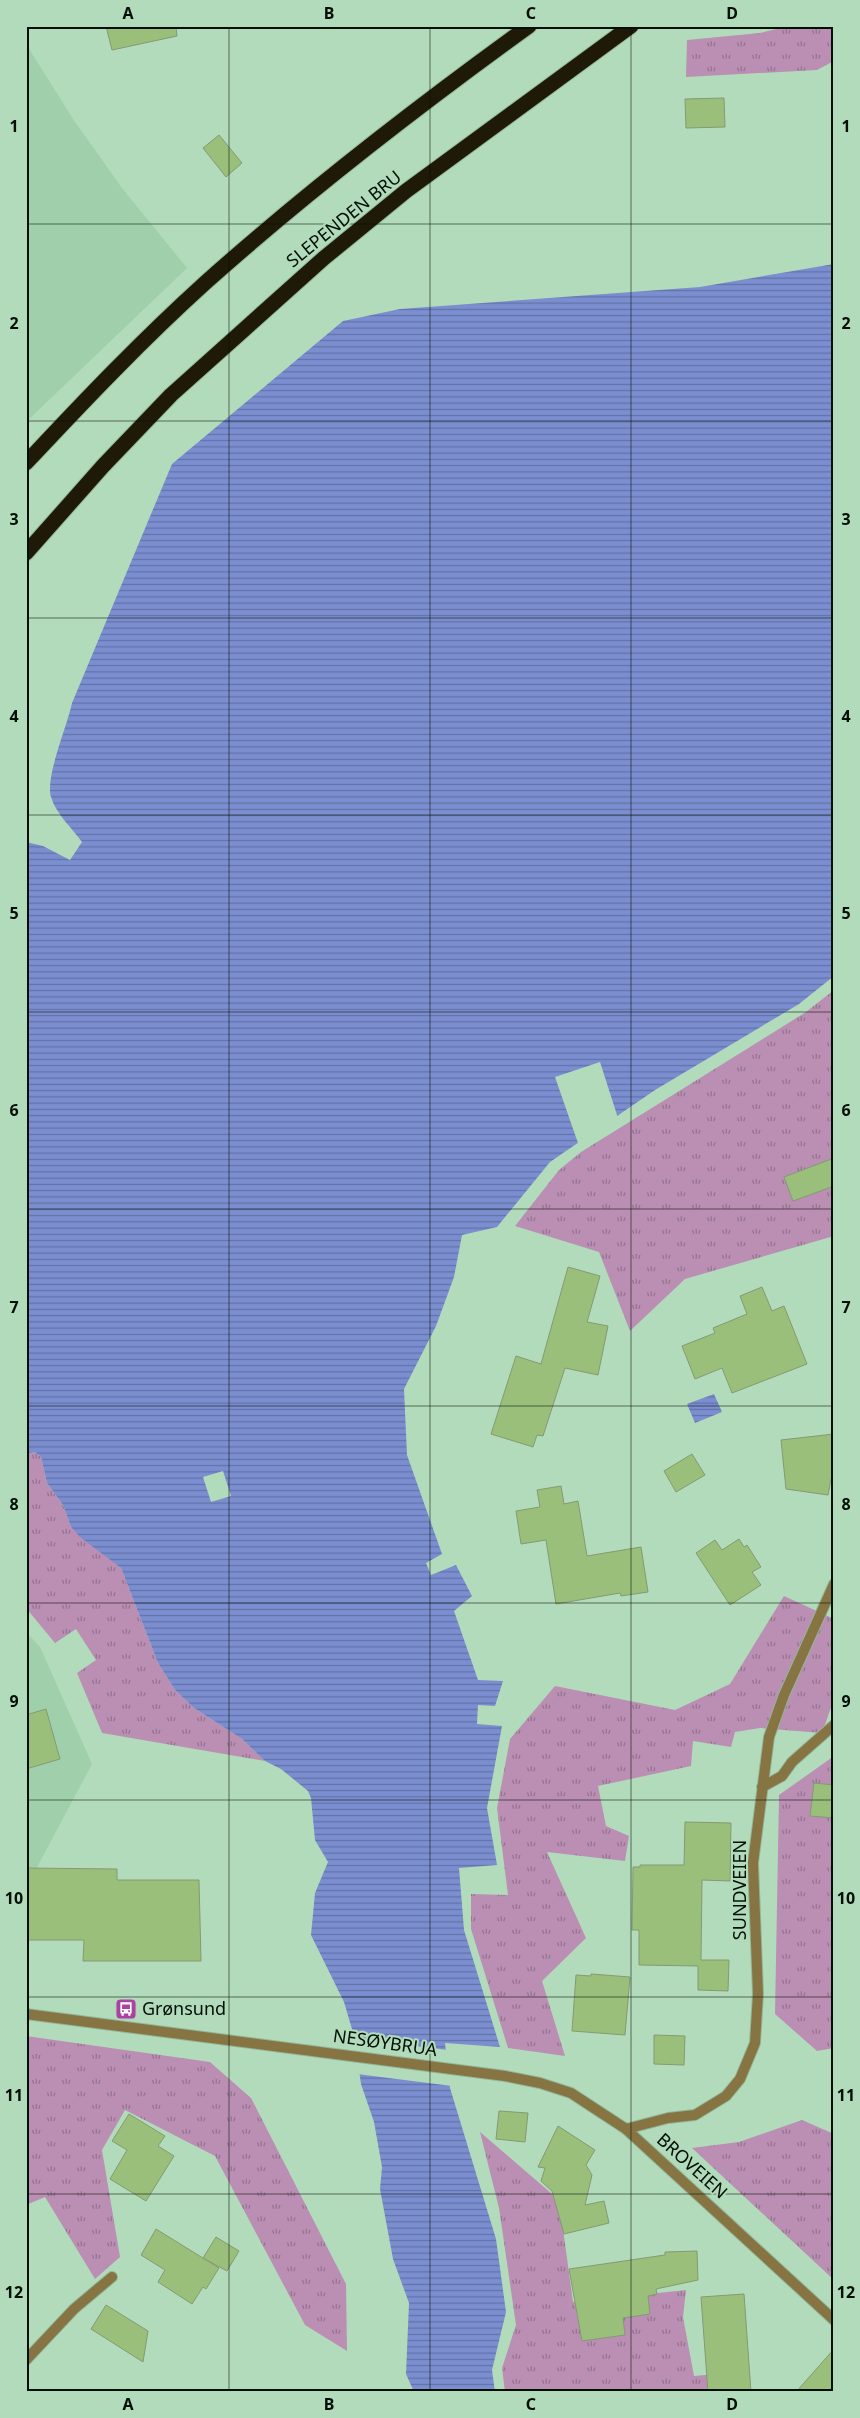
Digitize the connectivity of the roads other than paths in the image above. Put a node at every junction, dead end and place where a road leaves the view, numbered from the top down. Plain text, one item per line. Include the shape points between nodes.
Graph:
1 (529, 26) edge
2 (631, 26) edge
3 (26, 464) edge
4 (26, 553) edge
5 (834, 1584) edge
6 (834, 1725) edge
7 (762, 1787) junction
8 (26, 2014) edge
9 (505, 2076) joint
10 (626, 2129) junction
11 (112, 2277) dead end
12 (834, 2320) edge
13 (26, 2360) edge

1 - 3 highway via 365,148 285,214 127,358
2 - 4 highway, SLEPENDEN BRU via 473,141 324,258 171,395
5 - 7 street, SUNDVEIEN via 784,1695 769,1737
6 - 7 street via 792,1762 782,1776
7 - 10 street, SUNDVEIEN via 753,1863 758,1994 755,2043 740,2079 726,2096 695,2115
8 - 9 street, NESØYBRUA
9 - 10 street, BROVEIEN via 571,2093
10 - 12 street, BROVEIEN
11 - 13 street via 74,2310

